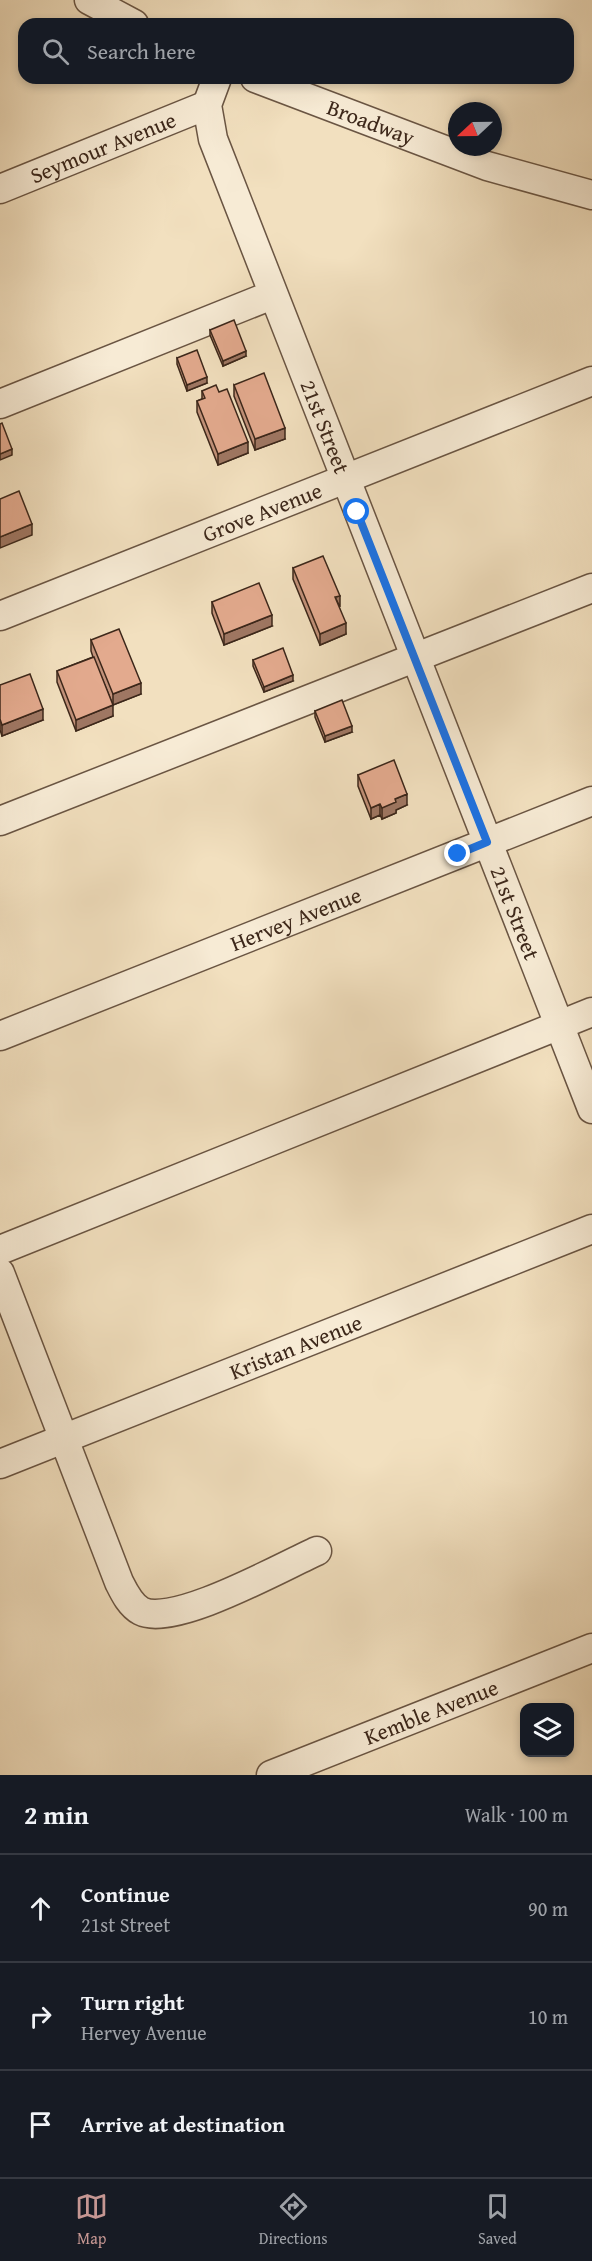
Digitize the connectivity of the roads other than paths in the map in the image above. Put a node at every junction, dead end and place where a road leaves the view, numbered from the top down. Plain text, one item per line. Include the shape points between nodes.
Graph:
1 (89, 0) edge
2 (123, 18) edge
3 (215, 84) edge
4 (269, 84) edge
5 (207, 105) junction
6 (0, 189) edge
7 (592, 195) edge
8 (272, 295) junction
9 (592, 381) edge
10 (0, 404) edge
11 (345, 479) junction
12 (592, 588) edge
13 (0, 616) edge
14 (415, 658) junction
15 (592, 801) edge
16 (0, 821) edge
17 (487, 842) junction
18 (592, 1012) edge
19 (559, 1024) junction
20 (0, 1036) edge
21 (592, 1108) edge
22 (592, 1228) edge
23 (0, 1250) edge
24 (0, 1273) edge
25 (65, 1438) junction
26 (0, 1464) edge
27 (317, 1551) dead end
28 (592, 1648) edge
29 (271, 1775) edge

1 - 2 street
3 - 5 street
4 - 7 street, Broadway via 488,166
5 - 6 street, Seymour Avenue
5 - 8 street, 21st Street via 213,139
8 - 10 street
8 - 11 street, 21st Street
9 - 11 street, Grove Avenue
11 - 13 street, Grove Avenue
11 - 14 street, 21st Street
12 - 14 street
14 - 16 street
14 - 17 street, 21st Street
15 - 17 street, Hervey Avenue
17 - 19 street, 21st Street
17 - 20 street, Hervey Avenue
18 - 19 street
19 - 21 street, 21st Street
19 - 23 street
22 - 25 street, Kristan Avenue
24 - 25 street
25 - 26 street, Kristan Avenue
25 - 27 street via 119,1582 140,1611 156,1615 199,1605
28 - 29 street, Kemble Avenue

